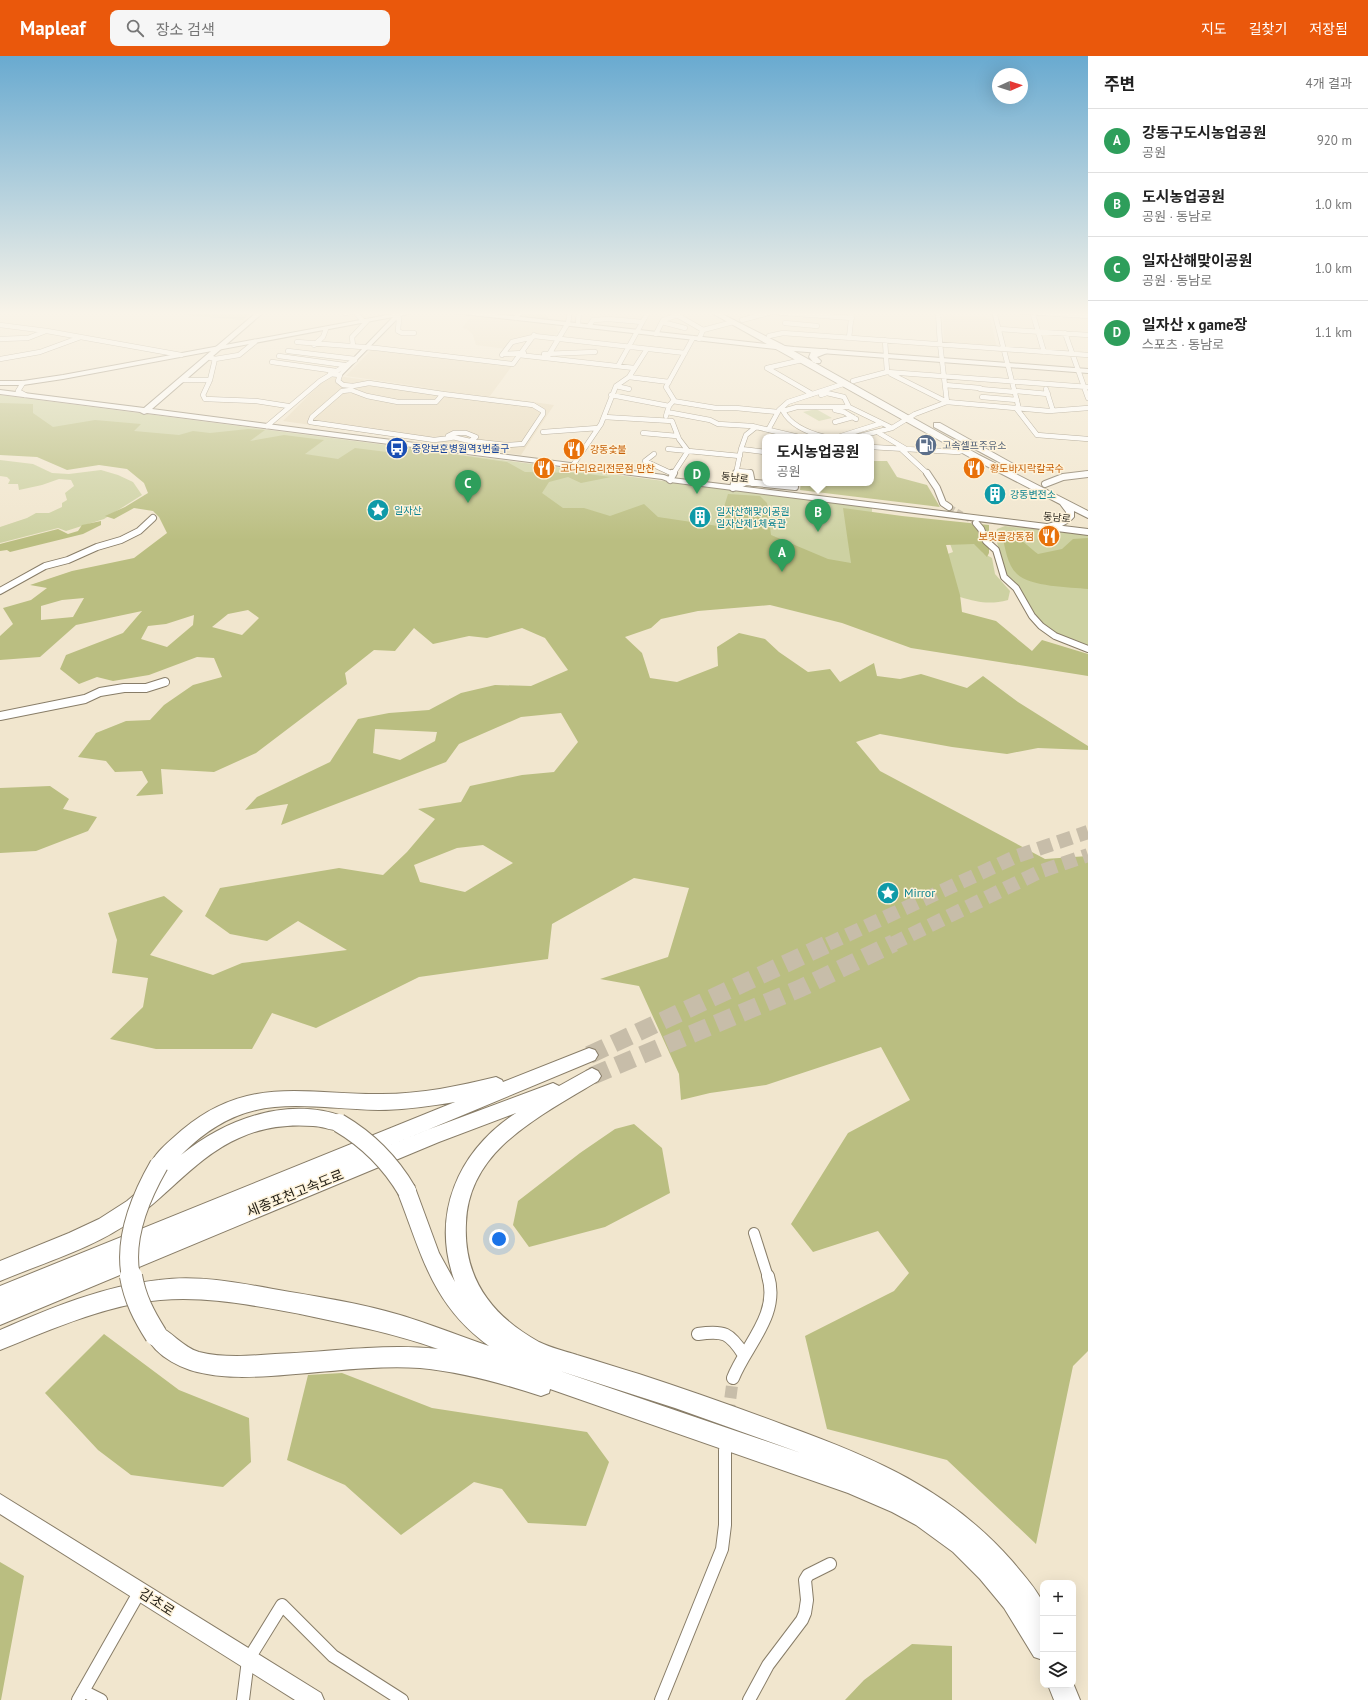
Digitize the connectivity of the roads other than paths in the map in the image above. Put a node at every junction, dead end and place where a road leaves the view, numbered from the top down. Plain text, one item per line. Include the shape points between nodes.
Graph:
1 (1086, 387) edge
2 (19, 388) edge
3 (173, 388) edge
4 (207, 388) edge
5 (312, 388) edge
6 (342, 388) joint
7 (352, 388) joint
8 (401, 388) edge
9 (614, 388) edge
10 (626, 388) edge
11 (666, 388) edge
12 (801, 388) edge
13 (831, 388) edge
14 (851, 388) edge
15 (864, 388) edge
16 (918, 388) edge
17 (945, 388) edge
18 (969, 388) edge
19 (1014, 388) edge
20 (1046, 388) edge
21 (629, 389) dead end
22 (980, 389) junction
23 (0, 392) edge
24 (1015, 392) junction
25 (443, 394) junction
26 (812, 394) junction
27 (1048, 394) junction
28 (25, 395) junction
29 (612, 395) junction
30 (982, 397) junction
31 (1088, 398) edge
32 (1017, 400) junction
33 (673, 401) junction
34 (947, 402) junction
35 (288, 406) junction
36 (669, 406) junction
37 (984, 406) junction
38 (797, 407) junction
39 (830, 407) junction
40 (849, 407) junction
41 (1018, 408) junction
42 (1088, 408) edge
43 (1053, 410) junction
44 (144, 412) junction
45 (667, 412) junction
46 (778, 412) junction
47 (911, 416) junction
48 (604, 417) junction
49 (664, 420) junction
50 (835, 422) dead end
51 (882, 423) junction
52 (268, 426) junction
53 (756, 427) junction
54 (598, 428) junction
55 (892, 428) junction
56 (768, 430) junction
57 (544, 432) dead end
58 (880, 432) junction
59 (644, 433) dead end
60 (775, 434) edge
61 (814, 434) edge
62 (847, 434) edge
63 (870, 434) edge
64 (677, 436) junction
65 (476, 437) junction
66 (451, 438) junction
67 (1088, 439) edge
68 (470, 441) junction
69 (526, 441) junction
70 (874, 447) edge
71 (441, 448) junction
72 (668, 449) dead end
73 (741, 449) junction
74 (904, 449) junction
75 (964, 450) junction
76 (688, 451) junction
77 (762, 452) edge
78 (654, 454) dead end
79 (740, 456) junction
80 (573, 465) junction
81 (737, 471) junction
82 (1088, 474) edge
83 (671, 477) junction
84 (1045, 484) junction
85 (759, 485) edge
86 (766, 486) edge
87 (777, 486) edge
88 (795, 487) dead end
89 (733, 488) junction
90 (1063, 502) junction
91 (949, 507) tunnel mouth
92 (1088, 507) edge
93 (1088, 515) edge
94 (153, 518) dead end
95 (976, 523) tunnel mouth
96 (1046, 527) junction
97 (1088, 532) edge
98 (0, 591) edge
99 (1088, 649) edge
100 (165, 682) dead end
101 (0, 716) edge
102 (589, 1055) tunnel mouth
103 (530, 1078) junction
104 (754, 1233) dead end
105 (0, 1271) edge
106 (0, 1296) edge
107 (0, 1315) edge
108 (698, 1334) dead end
109 (0, 1340) edge
110 (744, 1355) junction
111 (733, 1378) tunnel mouth
112 (725, 1450) dead end
113 (846, 1482) junction
114 (917, 1495) junction
115 (0, 1503) edge
116 (830, 1564) dead end
117 (140, 1591) junction
118 (1040, 1621) edge
119 (1040, 1643) edge
120 (248, 1660) junction
121 (1062, 1688) edge
122 (1072, 1688) edge
123 (81, 1695) edge
124 (101, 1700) edge
125 (243, 1700) edge
126 (314, 1700) edge
127 (402, 1700) edge
128 (662, 1700) edge
129 (749, 1700) edge
130 (1067, 1700) edge
131 (1076, 1700) edge

1 - 31 street
2 - 28 street via 18,391
3 - 44 main road
4 - 35 street via 203,396 205,399
5 - 35 street
6 - 7 street
6 - 66 street via 310,422 434,440
7 - 25 street via 376,398 416,403 436,402
8 - 25 street
9 - 29 street
10 - 21 street
11 - 33 street
12 - 26 street
13 - 26 street
14 - 47 main road
15 - 47 main road
16 - 34 street
17 - 34 street
18 - 22 street
19 - 24 street
20 - 27 street
22 - 24 street
22 - 30 street
23 - 28 main road, 동남로
24 - 27 street
24 - 32 street
25 - 69 street via 537,406 543,414
26 - 46 street via 788,402
27 - 43 street
28 - 44 main road, 동남로
29 - 36 street
29 - 48 street
30 - 32 street
30 - 37 street
32 - 41 street
33 - 36 street
33 - 46 street via 716,408
34 - 37 street
34 - 47 street
35 - 52 street
36 - 45 street
37 - 41 street
38 - 39 street
38 - 40 street via 796,401 827,393 844,397
38 - 61 street via 783,411 784,414
39 - 40 street
39 - 50 street via 854,418
40 - 51 street
41 - 43 street
41 - 67 street via 1038,435
42 - 43 street
44 - 52 main road, 동남로
45 - 49 street
45 - 53 street via 710,420 718,424
46 - 56 street
47 - 55 street
47 - 75 main road
47 - 84 main road
48 - 49 street
48 - 54 street
49 - 64 street via 672,421
51 - 55 street
51 - 62 street
52 - 71 main road, 동남로
53 - 56 street
53 - 73 street via 746,435
54 - 57 street
54 - 80 street
55 - 58 street
56 - 60 street
58 - 63 street
58 - 74 street
59 - 64 street
64 - 76 street
65 - 66 street via 455,432 448,436
65 - 68 street
65 - 69 street via 519,443
66 - 68 street
66 - 71 street
68 - 69 street via 515,445
70 - 74 street
71 - 80 main road, 동남로
72 - 76 street
73 - 77 street
73 - 79 street
74 - 75 street via 958,452
74 - 91 street via 905,455 920,466 941,493 943,503
75 - 90 main road
76 - 79 street
76 - 83 street
78 - 83 street via 645,461
79 - 81 street
80 - 83 main road, 동남로
81 - 85 street via 750,472
81 - 89 street
82 - 84 street via 1063,477
83 - 89 main road, 동남로
84 - 92 main road
85 - 89 main road, 동남로
85 - 89 street via 746,482
86 - 96 main road, 동남로
87 - 88 street
90 - 93 main road
90 - 96 main road via 1070,516 1062,523
94 - 98 street via 121,540 45,566
95 - 99 street via 986,541 996,550 1004,577 1016,588 1032,616 1055,636
96 - 97 main road, 동남로
100 - 101 street via 146,688 100,692 86,699
102 - 103 highway, 세종포천고속도로
103 - 106 highway, 세종포천고속도로
103 - 113 highway, bridge via 431,1098 402,1101 286,1098 266,1100 249,1103 205,1123 180,1143 159,1165 144,1190 132,1228 129,1259 131,1282 136,1300 148,1324 168,1346 185,1357 206,1364 256,1366 402,1357 478,1366 588,1400 750,1459
104 - 110 street via 769,1281 770,1300 760,1331
105 - 114 highway, bridge via 119,1219 208,1145 242,1127 261,1121 296,1116 326,1119 339,1123 363,1138 393,1168 407,1192 440,1279 474,1321 508,1347 528,1358 583,1379
107 - 114 highway, 세종포천고속도로 via 433,1136 592,1076 525,1115 502,1133 476,1161 466,1178 456,1214 456,1252 469,1292 484,1311 510,1335 541,1354 702,1405 823,1450 864,1466
108 - 110 street via 725,1333 733,1338
109 - 113 highway via 100,1302 140,1292 195,1288 256,1296 350,1312 401,1326
110 - 111 street
112 - 128 street via 725,1525 722,1549
113 - 119 highway via 917,1513 971,1552 1015,1602
114 - 118 highway via 958,1523 992,1554
115 - 117 main road, 감초로
116 - 129 street via 808,1575 805,1580 807,1600 802,1620 768,1665
117 - 120 main road, 감초로
117 - 123 street
120 - 125 street
120 - 126 main road, 감초로
120 - 127 street via 282,1605 333,1656
121 - 130 highway
122 - 131 highway
123 - 124 street

